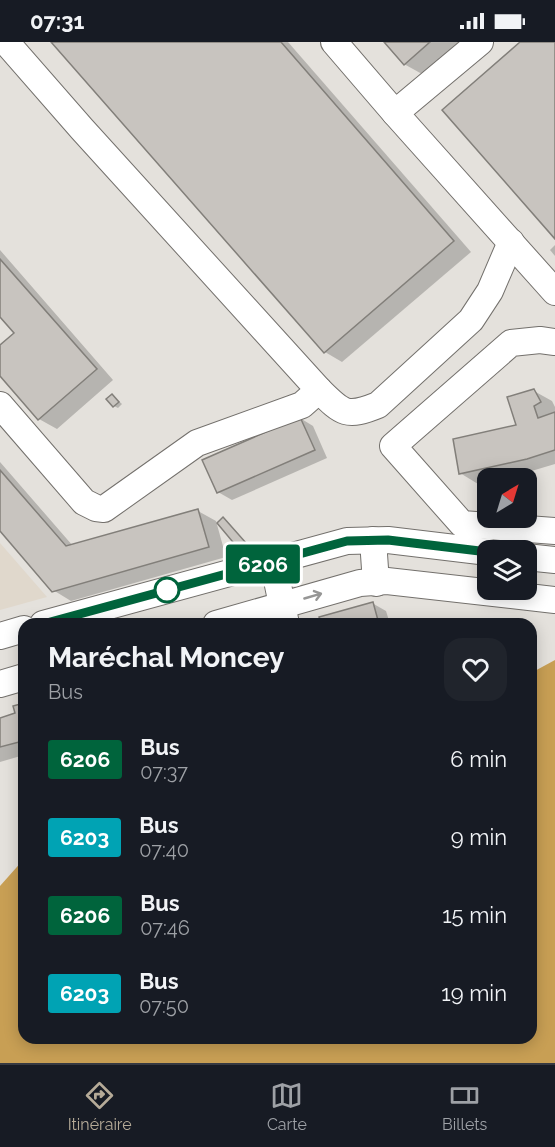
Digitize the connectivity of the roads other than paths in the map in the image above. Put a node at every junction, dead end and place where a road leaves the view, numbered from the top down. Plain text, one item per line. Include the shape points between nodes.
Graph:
1 (6, 42) edge
2 (334, 42) edge
3 (480, 42) edge
4 (395, 113) junction
5 (511, 242) junction
6 (555, 292) edge
7 (555, 342) edge
8 (319, 390) junction
9 (0, 405) edge
10 (555, 531) edge
11 (373, 540) junction
12 (477, 551) edge
13 (537, 558) edge
14 (555, 560) edge
15 (273, 561) junction
16 (376, 583) junction
17 (555, 600) edge
18 (283, 615) edge
19 (98, 617) edge
20 (261, 618) edge
21 (18, 631) edge
22 (0, 636) edge
23 (18, 679) edge
24 (0, 684) edge

1 - 8 street
2 - 4 street
3 - 4 street
4 - 5 street
5 - 6 street
5 - 8 street via 490,291 471,320 378,405 351,413 337,409
7 - 10 street via 511,344 393,446 462,524
8 - 9 street via 302,405 197,443 104,509 84,502
11 - 12 street
11 - 15 street via 347,541
11 - 16 street
13 - 14 street
15 - 18 street
15 - 19 street
16 - 17 street via 387,581
18 -> 16 street via 360,583
18 - 20 street
21 - 22 street
23 - 24 street

